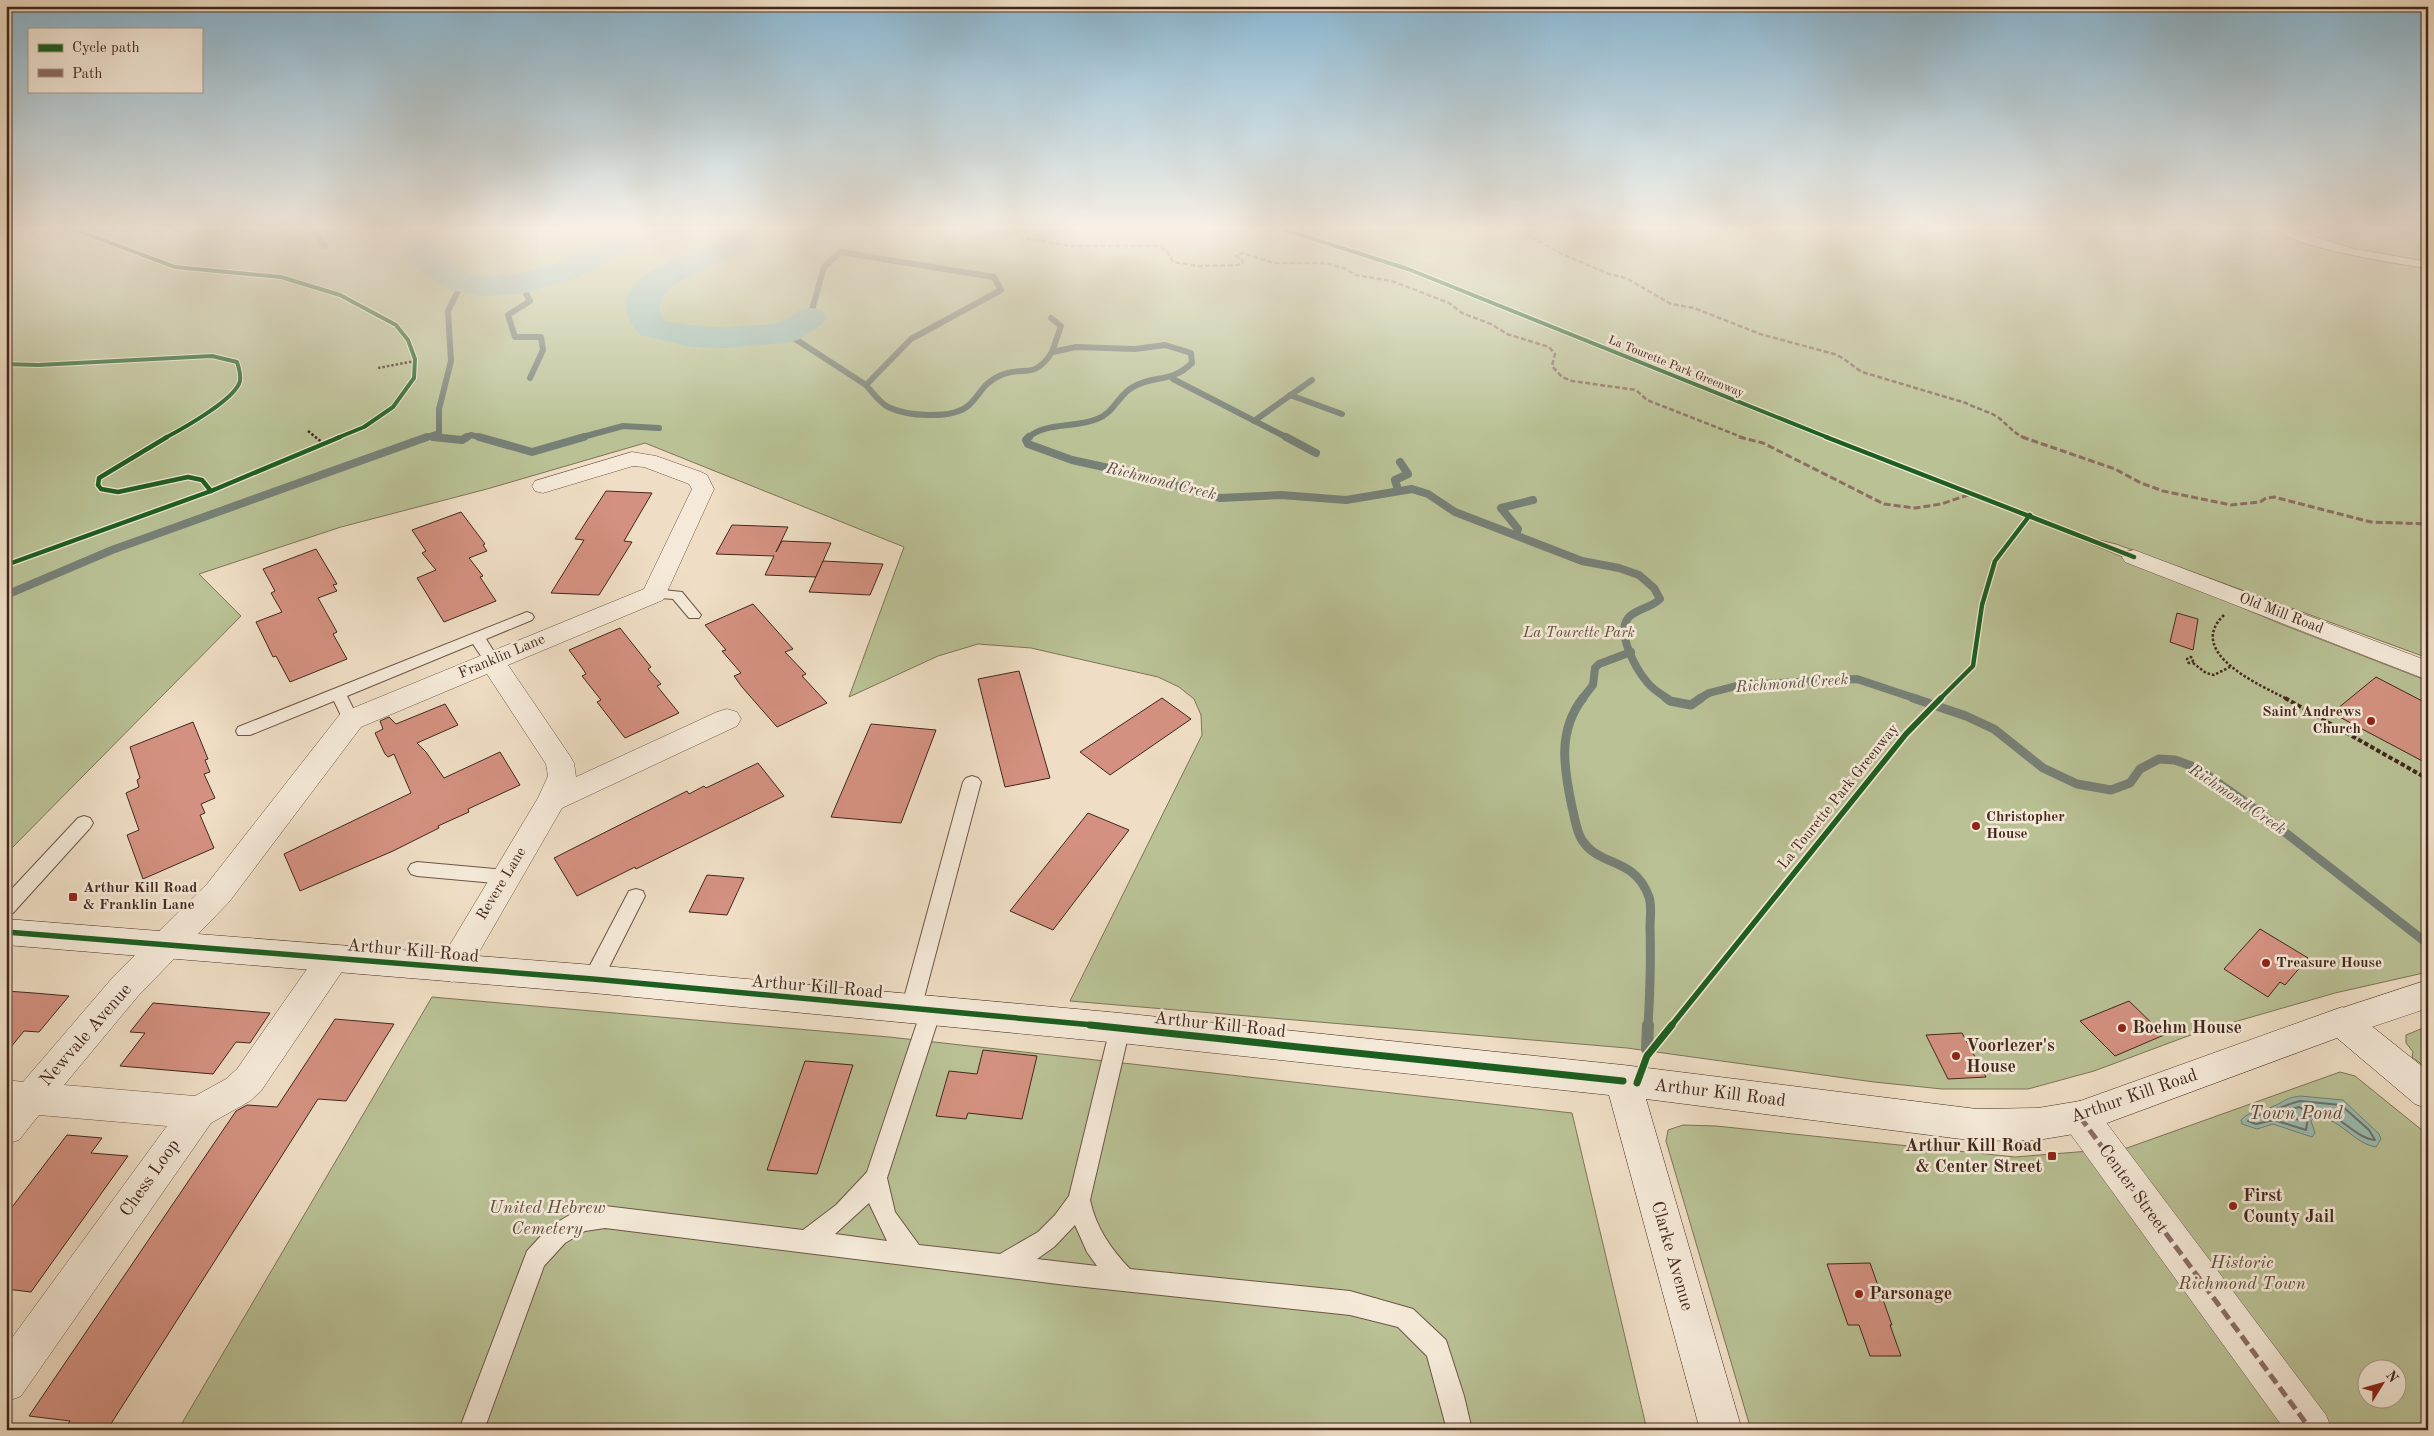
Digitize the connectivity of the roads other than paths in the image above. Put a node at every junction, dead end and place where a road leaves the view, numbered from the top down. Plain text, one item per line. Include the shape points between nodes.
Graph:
1 (543, 486) dead end
2 (2134, 557) dead end
3 (654, 594) junction
4 (694, 615) dead end
5 (527, 617) dead end
6 (484, 649) junction
7 (2428, 671) edge
8 (338, 693) junction
9 (727, 719) dead end
10 (351, 720) junction
11 (244, 731) dead end
12 (972, 782) dead end
13 (552, 800) junction
14 (84, 823) dead end
15 (417, 869) dead end
16 (506, 877) junction
17 (636, 896) dead end
18 (6, 908) edge
19 (6, 932) edge
20 (168, 945) junction
21 (333, 958) junction
22 (452, 968) junction
23 (593, 979) junction
24 (2428, 994) edge
25 (922, 1010) junction
26 (2342, 1022) junction
27 (1120, 1028) junction
28 (1623, 1082) junction
29 (2428, 1093) edge
30 (19, 1098) edge
31 (198, 1112) junction
32 (2080, 1117) junction
33 (6, 1128) edge
34 (876, 1178) junction
35 (1079, 1200) junction
36 (807, 1241) junction
37 (912, 1254) junction
38 (1001, 1266) junction
39 (1125, 1280) junction
40 (6, 1381) edge
41 (471, 1430) edge
42 (1460, 1430) edge
43 (1721, 1430) edge
44 (2311, 1430) edge

1 - 3 street via 632,459 648,461 699,480 702,493
2 - 7 street, Old Mill Road
3 - 4 lane via 677,595
3 - 6 street, Franklin Lane
5 - 6 lane
6 - 8 lane
6 - 10 street, Franklin Lane
6 - 13 street, Revere Lane via 560,763 562,776
8 - 10 lane
8 - 11 lane
9 - 13 street
10 - 20 street, Franklin Lane via 218,893
12 - 25 lane
13 - 16 street, Revere Lane
14 - 18 lane
15 - 16 lane
16 - 22 street, Revere Lane
17 - 23 lane
19 - 20 street, Arthur Kill Road
20 - 21 street, Arthur Kill Road
20 - 30 street, Newvale Avenue
21 - 22 street, Arthur Kill Road
21 - 31 street via 249,1080 238,1090
22 - 23 street, Arthur Kill Road
23 - 25 street, Arthur Kill Road
24 - 26 street, Arthur Kill Road
25 - 27 street, Arthur Kill Road
25 - 34 lane
26 - 29 street
26 - 32 street, Arthur Kill Road
27 - 28 street, Arthur Kill Road
27 - 35 lane
28 - 32 street, Arthur Kill Road via 1977,1125 2038,1124
28 - 43 street, Clarke Avenue
30 - 31 street
30 - 33 street, Newvale Avenue
31 - 40 street, Chess Loop
32 - 44 street, Center Street
34 - 36 lane via 842,1215
34 - 37 lane via 881,1208 888,1224
35 - 38 lane via 1066,1222 1046,1240
35 - 39 lane via 1086,1229 1098,1250
36 - 37 lane
36 - 41 lane via 605,1217 581,1221 557,1234 535,1259
37 - 38 lane
38 - 39 lane
39 - 42 lane via 1350,1303 1405,1317 1437,1349

